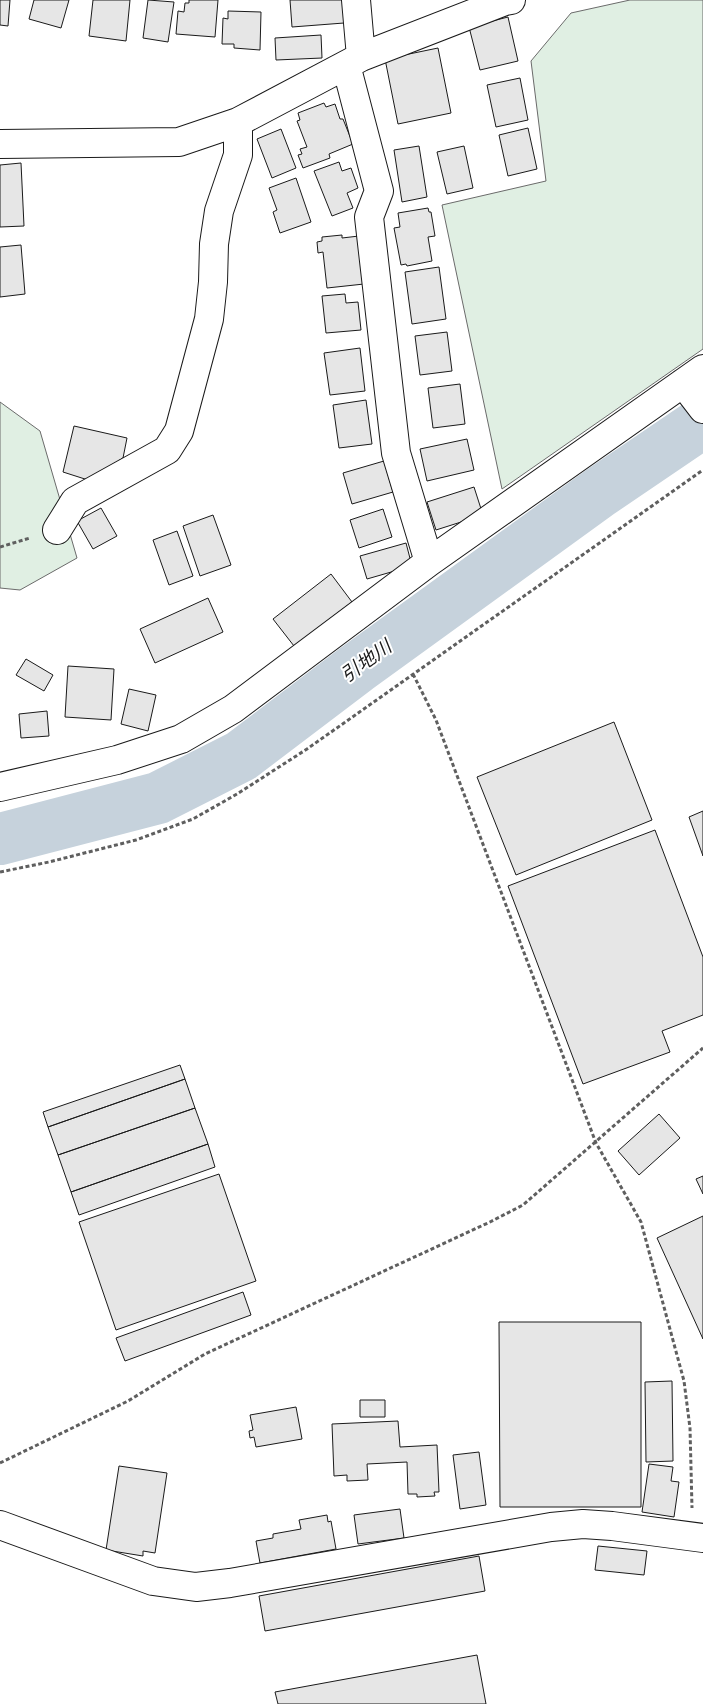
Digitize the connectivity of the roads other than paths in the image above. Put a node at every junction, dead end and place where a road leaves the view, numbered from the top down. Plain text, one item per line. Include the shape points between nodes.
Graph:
1 (356, 0) edge
2 (511, 0) edge
3 (353, 61) junction
4 (238, 122) junction
5 (0, 144) edge
6 (695, 389) edge
7 (57, 530) dead end
8 (429, 562) junction
9 (0, 787) edge
10 (0, 1525) edge
11 (698, 1538) edge

1 - 3 street
2 - 3 street
3 - 4 street
3 - 8 street via 379,191 369,217 396,453
4 - 5 street via 179,142
4 - 7 street via 238,155 219,211 214,244 209,319 179,431 168,450 75,501
6 - 8 street
8 - 9 street via 233,709 181,738 116,760
10 - 11 street via 153,1582 196,1587 551,1527 612,1526

